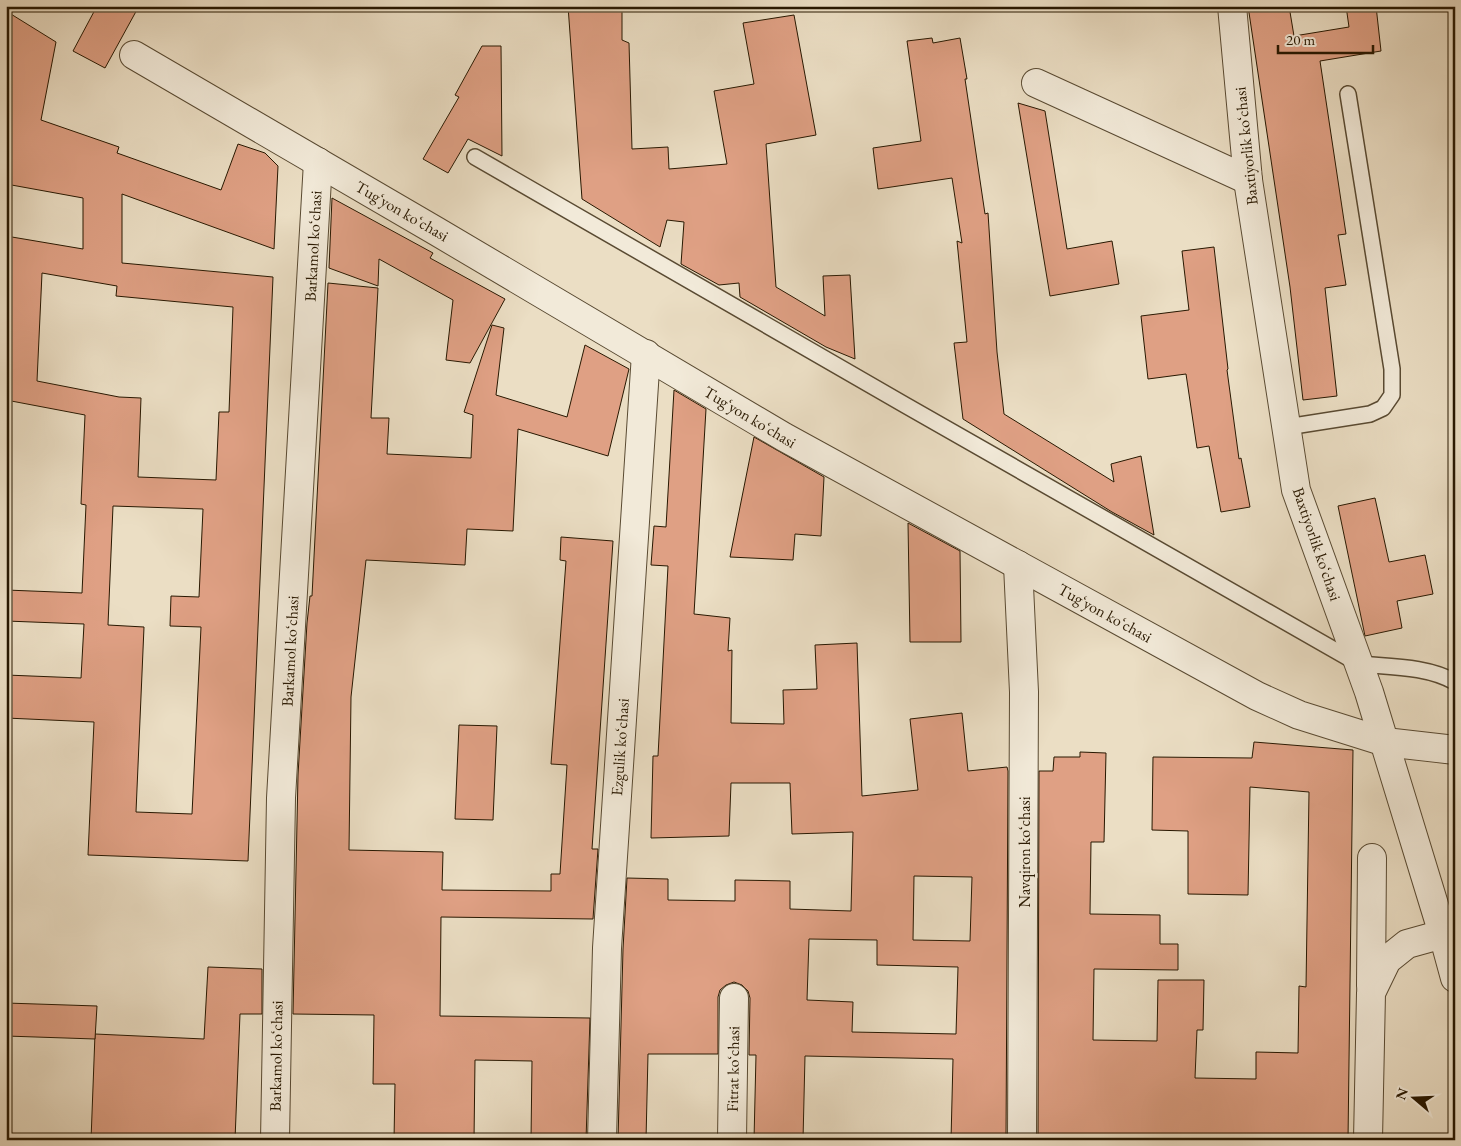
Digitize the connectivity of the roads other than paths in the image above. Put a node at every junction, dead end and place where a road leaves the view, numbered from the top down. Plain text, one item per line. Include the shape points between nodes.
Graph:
1 (1232, 6) edge
2 (134, 55) dead end
3 (1036, 83) dead end
4 (1348, 94) dead end
5 (475, 157) dead end
6 (318, 162) junction
7 (1248, 180) junction
8 (646, 354) junction
9 (1287, 427) junction
10 (1018, 565) junction
11 (1359, 664) junction
12 (1455, 682) edge
13 (1385, 742) junction
14 (1455, 750) edge
15 (1372, 858) dead end
16 (1443, 934) junction
17 (1455, 978) edge
18 (1370, 993) junction
19 (734, 998) dead end
20 (274, 1140) edge
21 (602, 1140) edge
22 (732, 1140) edge
23 (1022, 1140) edge
24 (1368, 1140) edge

1 - 7 street, Baxtiyorlik koʻchasi
2 - 6 street, Tugʻyon koʻchasi
3 - 7 street
4 - 9 lane via 1392,369 1392,395 1383,408 1370,414
5 - 11 lane
6 - 8 street, Tugʻyon koʻchasi
6 - 20 street, Barkamol koʻchasi via 281,798
7 - 9 street, Baxtiyorlik koʻchasi
8 - 10 street, Tugʻyon koʻchasi via 784,437
8 - 21 street, Ezgulik koʻchasi via 606,948
9 - 11 street, Baxtiyorlik koʻchasi via 1296,490
10 - 13 street, Tugʻyon koʻchasi via 1258,696 1299,715
10 - 23 street, Navqiron koʻchasi via 1024,692
11 - 12 lane via 1416,670
11 - 13 street, Baxtiyorlik koʻchasi
13 - 14 street, Tugʻyon koʻchasi
13 - 16 street, Baxtiyorlik koʻchasi
15 - 18 street
16 - 17 street, Baxtiyorlik koʻchasi
16 - 18 street via 1408,944 1387,960
18 - 24 street
19 - 22 street, Fitrat koʻchasi

